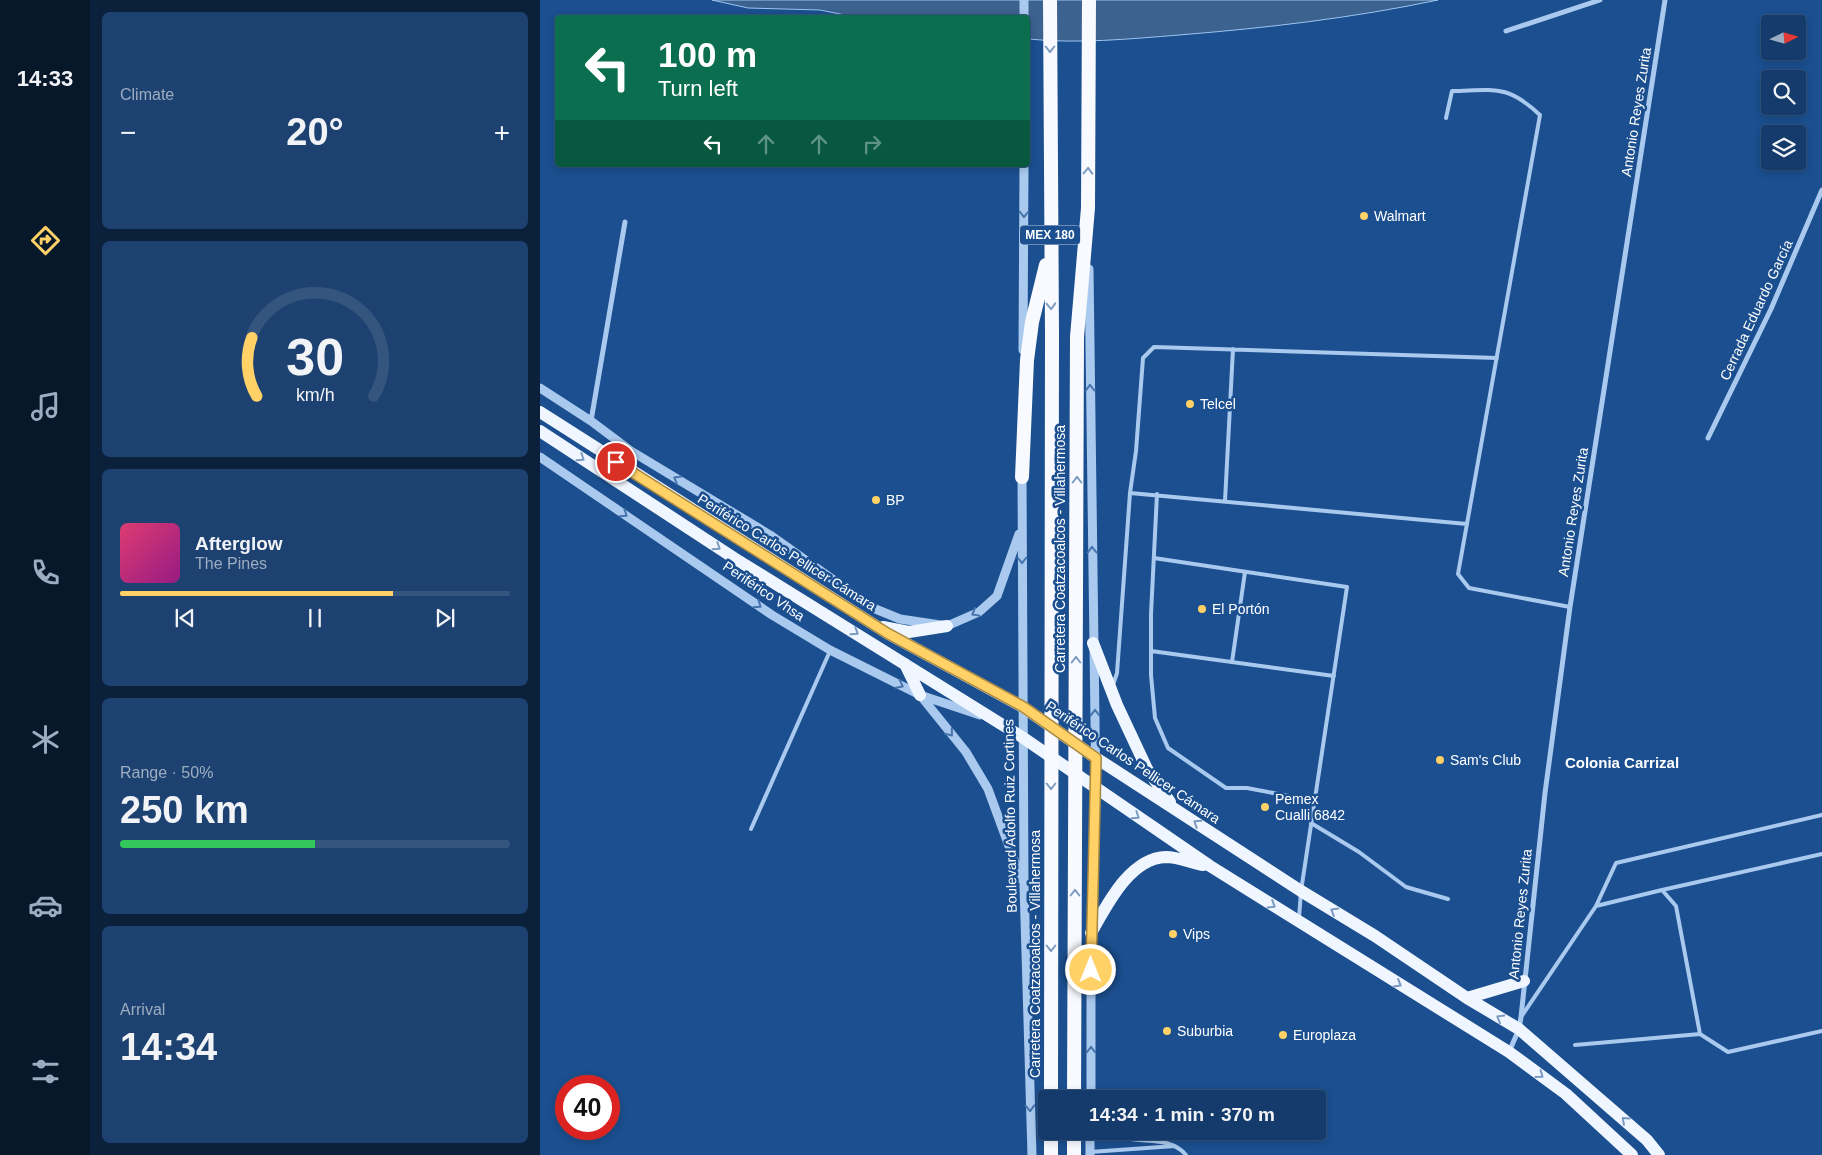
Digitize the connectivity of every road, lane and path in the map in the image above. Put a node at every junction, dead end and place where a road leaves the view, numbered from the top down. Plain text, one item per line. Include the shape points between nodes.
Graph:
1 (1024, 0) edge
2 (1050, 0) edge
3 (1089, 0) edge
4 (1600, 0) edge
5 (1665, 0) edge
6 (1024, 15) edge
7 (1506, 31) dead end
8 (1446, 118) dead end
9 (1024, 167) edge
10 (1822, 190) edge
11 (1088, 208) junction
12 (625, 222) dead end
13 (1050, 248) junction
14 (1233, 349) junction
15 (1497, 358) junction
16 (540, 388) edge
17 (540, 412) edge
18 (591, 421) junction
19 (540, 431) edge
20 (1708, 438) dead end
21 (540, 457) edge
22 (1022, 476) junction
23 (1130, 493) junction
24 (1157, 494) junction
25 (1225, 501) junction
26 (1467, 524) junction
27 (1022, 527) junction
28 (1154, 558) junction
29 (1246, 572) junction
30 (1570, 607) junction
31 (876, 626) junction
32 (947, 626) junction
33 (1093, 643) junction
34 (830, 650) junction
35 (1151, 651) junction
36 (1232, 662) junction
37 (905, 664) junction
38 (1334, 676) junction
39 (1111, 690) junction
40 (920, 695) junction
41 (1022, 706) junction
42 (989, 718) junction
43 (1022, 737) junction
44 (1096, 758) junction
45 (1096, 789) junction
46 (1315, 801) junction
47 (1174, 809) junction
48 (1822, 815) edge
49 (1311, 823) junction
50 (751, 829) dead end
51 (1822, 854) edge
52 (1210, 866) junction
53 (1024, 886) junction
54 (1662, 890) junction
55 (1301, 891) junction
56 (1448, 899) dead end
57 (1596, 906) junction
58 (1299, 921) junction
59 (1091, 934) junction
60 (1524, 981) junction
61 (1467, 998) junction
62 (1520, 1023) junction
63 (1822, 1031) edge
64 (1700, 1034) junction
65 (1576, 1045) dead end
66 (1509, 1052) junction
67 (1051, 1090) edge
68 (1074, 1090) edge
69 (1090, 1090) edge
70 (1051, 1140) edge
71 (1074, 1140) edge
72 (1090, 1140) edge
73 (1156, 1140) edge
74 (1175, 1146) junction
75 (1090, 1153) edge
76 (1032, 1155) edge
77 (1050, 1155) edge
78 (1074, 1155) edge
79 (1186, 1155) edge
80 (1632, 1155) edge
81 (1659, 1155) edge

1 - 6 street
2 -> 13 highway, Carretera Coatzacoalcos - Villahermosa / MEX 180
11 -> 3 highway, Carretera Coatzacoalcos - Villahermosa / MEX 180
4 - 7 street
5 - 30 street, Antonio Reyes Zurita
8 - 15 lane via 1452,91 1499,89 1522,98 1540,115
9 -> 22 street, Boulevard Adolfo Ruiz Cortines
10 - 20 street, Cerrada Eduardo García via 1771,310
33 -> 11 street
68 -> 11 highway, Carretera Coatzacoalcos - Villahermosa / MEX 180, bridge via 1077,336
12 - 18 street
13 - 22 highway via 1032,322 1027,360
13 -> 67 highway, Carretera Coatzacoalcos - Villahermosa / MEX 180, bridge
14 - 15 lane
14 - 23 lane via 1154,346 1143,358
14 - 25 lane
15 - 26 lane
16 - 18 street
17 - 31 main road, Periférico Carlos Pellicer Cámara
32 -> 18 street via 900,619 873,608 770,536 631,451
19 -> 37 main road via 734,558
21 -> 34 street, Periférico Vhsa via 772,615
22 - 27 street, Boulevard Adolfo Ruiz Cortines
23 - 24 lane
23 - 39 lane via 1117,673
24 - 25 lane
24 - 28 lane
25 - 26 lane
26 - 30 lane via 1458,574 1469,588
27 -> 32 street via 998,596 979,612
27 -> 41 street, Boulevard Adolfo Ruiz Cortines
28 - 29 lane
28 - 35 lane
29 - 36 lane
29 - 38 lane via 1347,587
30 - 60 street, Antonio Reyes Zurita
31 - 32 main road via 909,632
31 - 41 main road, Periférico Carlos Pellicer Cámara
33 - 39 main road
44 -> 33 street
34 -> 40 street, Periférico Vhsa
34 - 50 lane
35 - 36 lane
35 - 46 lane via 1155,718 1168,748 1226,788 1247,788
36 - 38 lane
37 - 40 main road
37 - 42 main road
38 - 46 lane
39 - 47 main road via 1146,769
40 - 42 street, Periférico Vhsa
40 -> 53 street via 966,752 988,789
41 - 43 street, Boulevard Adolfo Ruiz Cortines
41 - 44 main road, Periférico Carlos Pellicer Cámara
42 - 43 main road
43 - 45 main road
43 - 53 street, Boulevard Adolfo Ruiz Cortines
44 - 45 street
44 - 47 main road, Periférico Carlos Pellicer Cámara
45 -> 52 main road
45 - 59 street
46 - 49 lane
55 -> 47 main road, Periférico Carlos Pellicer Cámara
48 - 57 lane via 1616,863
49 - 55 lane
49 - 56 lane via 1406,887
51 - 54 lane
52 -> 58 main road
52 - 59 main road via 1165,857 1141,866 1118,886
53 -> 76 street, Boulevard Adolfo Ruiz Cortines
54 - 57 lane
54 - 64 lane via 1676,906
55 - 58 lane
61 -> 55 main road, Periférico Carlos Pellicer Cámara
57 - 62 lane
58 -> 66 main road
69 -> 59 street
60 - 61 main road
60 - 62 street, Antonio Reyes Zurita
62 -> 61 main road, Periférico Carlos Pellicer Cámara
62 - 66 street, Antonio Reyes Zurita
81 -> 62 main road, Periférico Carlos Pellicer Cámara via 1647,1140
63 - 64 lane via 1728,1052
64 - 65 lane
66 -> 80 main road via 1566,1094
70 - 77 highway
71 - 78 highway
72 - 75 street
73 - 74 lane
74 - 75 lane
74 - 79 lane

